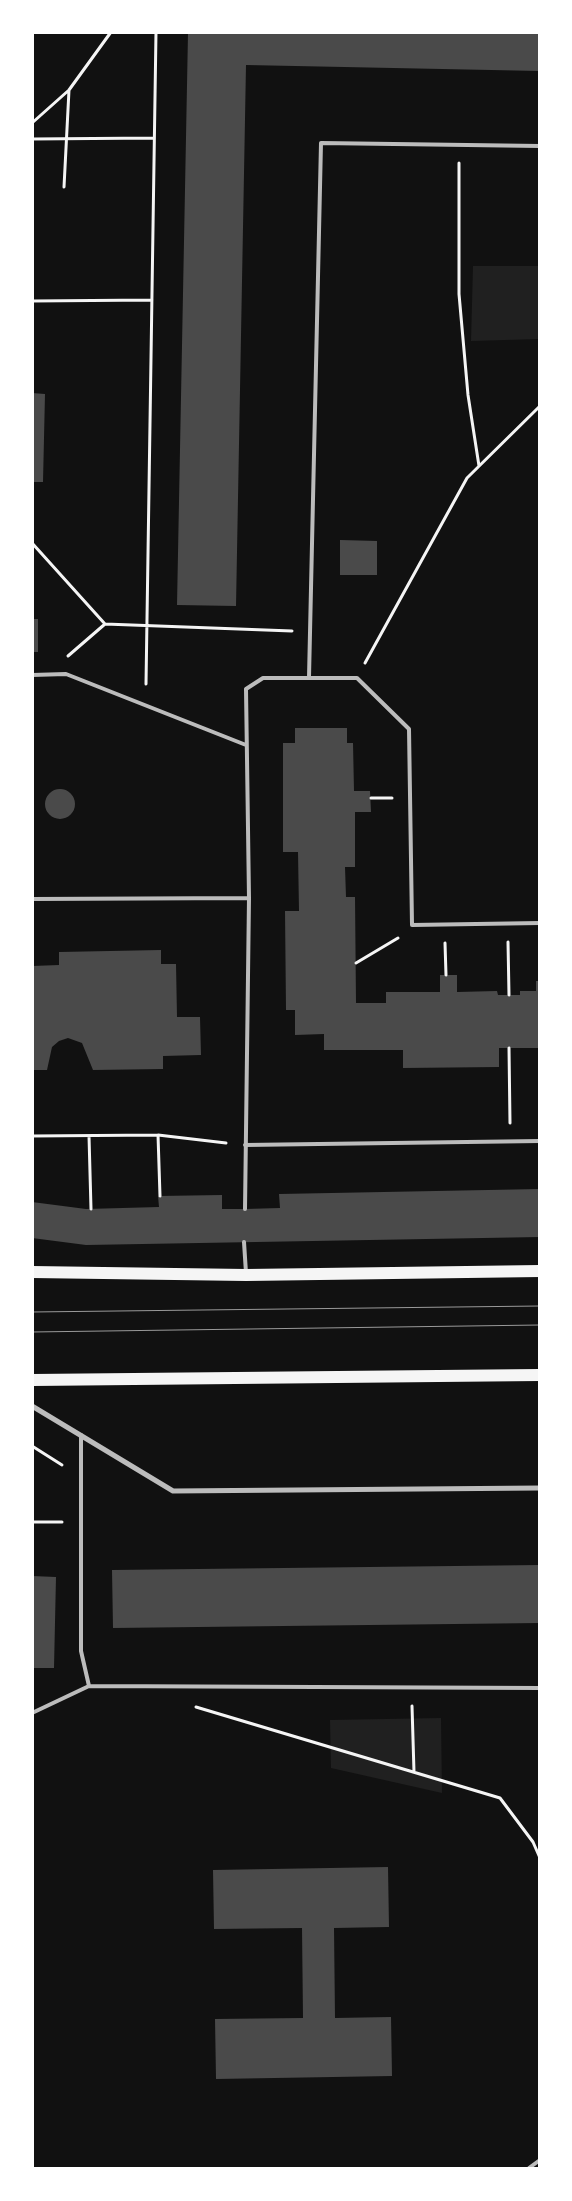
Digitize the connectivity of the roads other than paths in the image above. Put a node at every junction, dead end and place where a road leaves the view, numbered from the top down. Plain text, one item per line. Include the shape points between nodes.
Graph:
1 (540, 146) edge
2 (32, 675) edge
3 (309, 677) junction
4 (246, 745) junction
5 (249, 898) junction
6 (32, 899) edge
7 (540, 923) edge
8 (540, 1140) edge
9 (246, 1145) junction
10 (245, 1209) dead end
11 (244, 1242) dead end
12 (540, 1271) edge
13 (32, 1272) edge
14 (246, 1275) junction
15 (540, 1375) edge
16 (32, 1380) edge
17 (32, 1406) edge
18 (82, 1436) junction
19 (540, 1488) edge
20 (89, 1686) junction
21 (540, 1688) edge
22 (32, 1713) edge
23 (540, 2160) edge
24 (529, 2168) edge

1 - 3 lane via 322,143
2 - 4 lane via 66,674
3 - 4 lane via 263,678 246,690
3 - 7 lane via 356,678 409,729 412,925
4 - 5 lane
5 - 6 lane
5 - 9 lane
8 - 9 lane
9 - 10 lane
11 - 14 lane
12 - 14 main road
13 - 14 main road
15 - 16 main road
17 - 18 street
18 - 19 street via 173,1491
18 - 20 lane via 81,1651
20 - 21 lane
20 - 22 lane
23 - 24 lane

